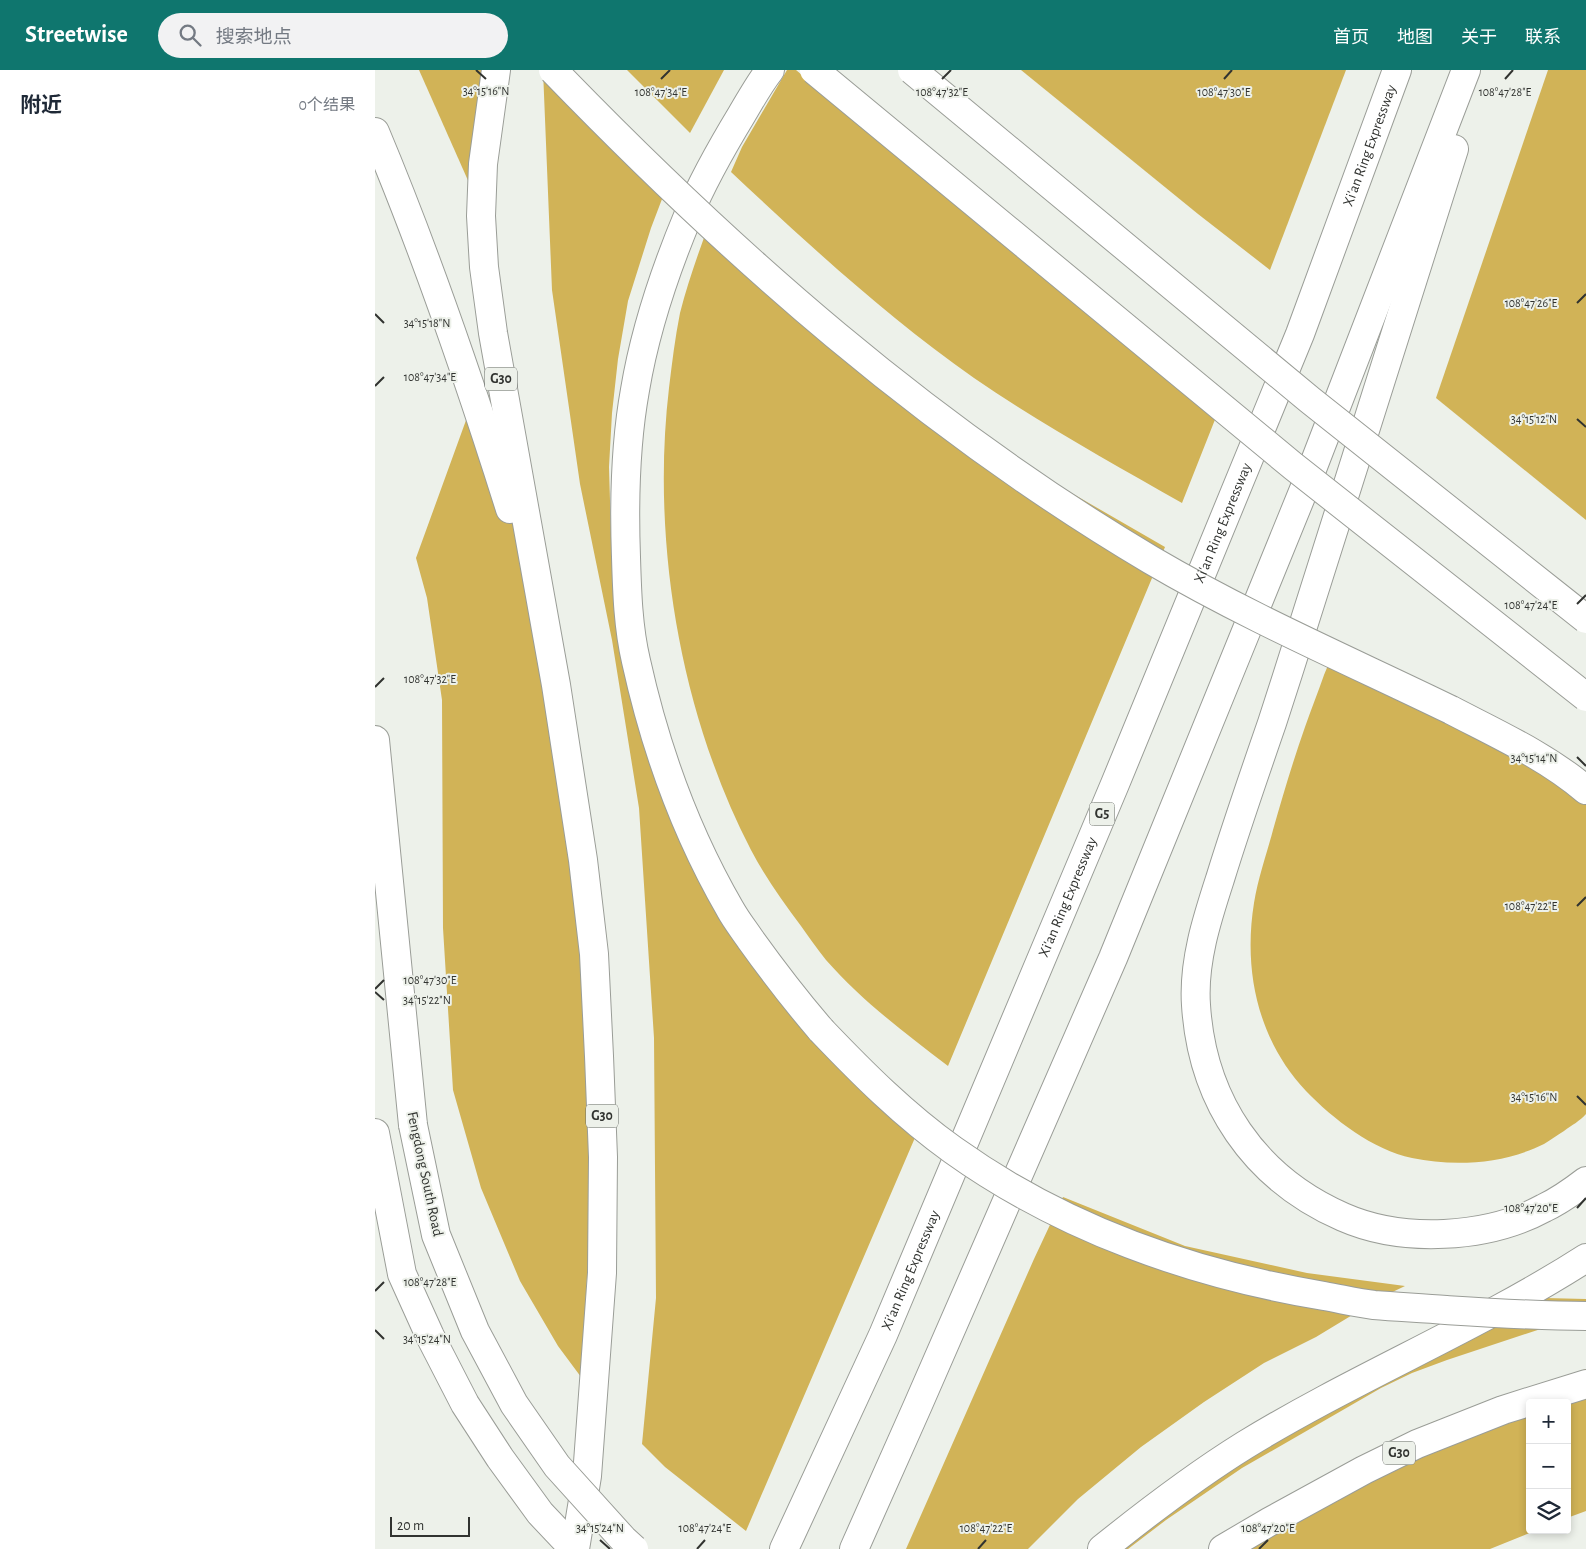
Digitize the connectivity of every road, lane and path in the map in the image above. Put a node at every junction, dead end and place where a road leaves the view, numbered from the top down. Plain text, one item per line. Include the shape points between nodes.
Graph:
1 (496, 70) edge
2 (553, 70) edge
3 (770, 70) edge
4 (814, 70) edge
5 (912, 70) edge
6 (1397, 70) edge
7 (1466, 70) edge
8 (1479, 70) edge
9 (375, 132) edge
10 (1586, 619) edge
11 (556, 685) junction
12 (1586, 697) edge
13 (375, 740) edge
14 (1586, 790) edge
15 (375, 1138) edge
16 (1586, 1181) edge
17 (1586, 1258) edge
18 (1586, 1316) edge
19 (1586, 1384) edge
20 (575, 1549) edge
21 (634, 1549) edge
22 (784, 1549) edge
23 (854, 1549) edge
24 (1102, 1549) edge
25 (1223, 1549) edge

1 - 11 highway, G30 via 483,164 483,267
2 - 14 highway, bridge via 649,167 810,315 966,439 1019,476 1151,560 1221,599 1451,710 1533,753
3 - 18 highway, bridge via 701,186 670,258 647,335 635,391 628,455 627,594 635,659 671,783 730,911 773,972 862,1073 952,1149 1056,1212 1129,1244 1213,1272 1292,1291 1374,1305
4 - 12 highway, bridge via 1293,466
5 - 10 highway, bridge via 1311,400
6 - 22 highway, Xi'an Ring Expressway / G5 via 1300,334 1115,784 883,1335
7 - 23 highway via 1309,477 1113,958
8 - 16 highway via 1212,903 1202,940 1195,1000 1203,1059 1214,1092 1231,1123 1252,1152 1278,1177 1308,1200 1345,1218 1379,1229 1416,1234 1483,1229 1515,1221 1543,1209
9 - 11 highway via 416,231 478,407 513,518
11 - 20 highway, G30 via 583,860 593,954 603,1157 602,1274 587,1476
13 - 21 highway, Fengdong South Road, bridge via 413,1125 436,1235 475,1330 514,1404 557,1466
15 - 20 highway via 402,1274 430,1336 465,1404 500,1458 540,1513
17 - 24 highway via 1540,1287 1246,1444 1185,1484
19 - 25 highway, G30 via 1503,1410 1417,1444

